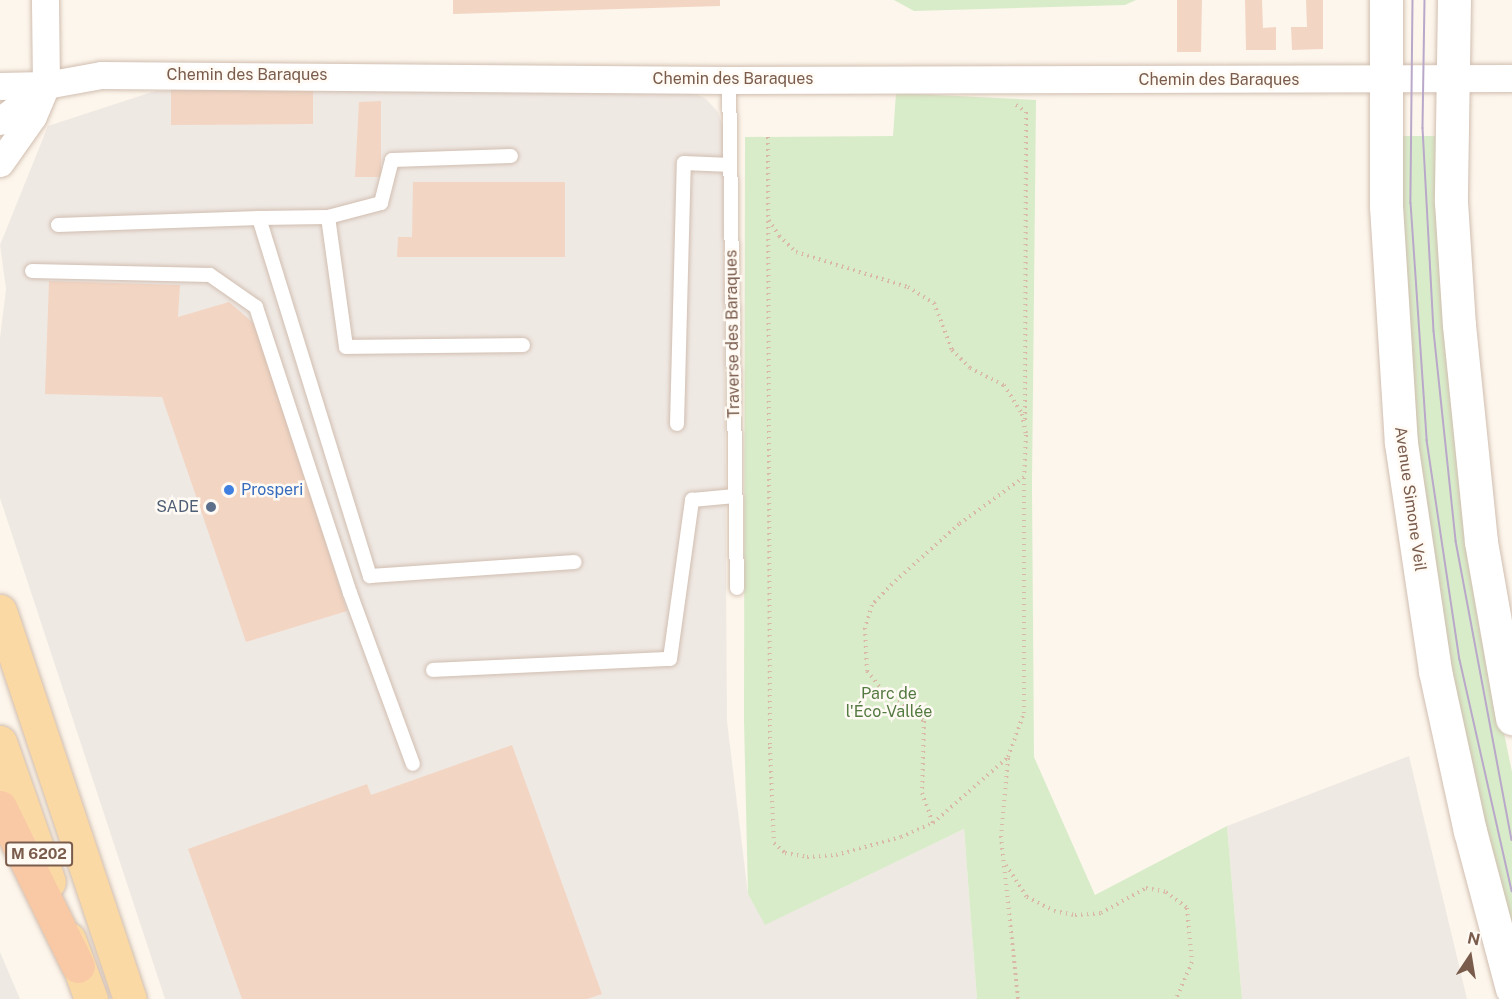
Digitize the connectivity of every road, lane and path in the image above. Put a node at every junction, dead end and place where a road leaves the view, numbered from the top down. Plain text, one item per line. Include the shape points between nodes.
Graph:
1 (45, 0) edge
2 (1386, 0) edge
3 (1454, 0) edge
4 (1452, 78) junction
5 (1512, 78) edge
6 (1005, 79) junction
7 (1384, 79) junction
8 (729, 80) junction
9 (46, 85) junction
10 (0, 86) edge
11 (0, 121) edge
12 (768, 136) dead end
13 (511, 156) dead end
14 (0, 163) edge
15 (730, 165) junction
16 (327, 217) junction
17 (259, 218) junction
18 (769, 218) junction
19 (58, 225) dead end
20 (32, 271) dead end
21 (523, 345) dead end
22 (677, 424) dead end
23 (1025, 432) junction
24 (1024, 477) junction
25 (735, 496) junction
26 (575, 562) dead end
27 (736, 588) dead end
28 (0, 612) edge
29 (434, 670) dead end
30 (1512, 718) edge
31 (0, 742) edge
32 (1008, 757) junction
33 (412, 764) dead end
34 (0, 807) edge
35 (933, 824) junction
36 (1006, 865) junction
37 (78, 966) junction
38 (1512, 989) edge
39 (91, 999) edge
40 (130, 999) edge
41 (1018, 999) edge
42 (1176, 999) edge

1 - 9 street
2 - 7 main road, Avenue Simone Veil
3 - 4 main road
4 - 5 street, Chemin des Baraques
4 - 7 street, Chemin des Baraques
4 - 30 main road via 1451,202 1467,425 1481,542
6 - 7 street, Chemin des Baraques
6 - 8 street, Chemin des Baraques
6 - 23 path via 1007,98 1026,112
7 - 38 main road, Avenue Simone Veil via 1386,206 1401,443 1435,671 1470,831
8 - 9 street, Chemin des Baraques via 101,75
8 - 15 lane, Traverse des Baraques
9 - 10 street, Chemin des Baraques
9 - 11 street
9 - 14 street via 33,116
12 - 18 path
13 - 16 lane via 392,160 381,203
15 - 22 lane via 684,163
15 - 25 lane, Traverse des Baraques
16 - 17 lane
16 - 21 lane via 346,347
17 - 19 lane
17 - 26 lane via 370,576
18 - 23 path via 779,236 796,252 908,287 934,303 952,350 970,368 1004,385 1022,414
18 - 35 path via 770,747 774,843 785,853 807,857 836,855
20 - 33 lane via 210,275 256,307 350,593
23 - 24 path
24 - 32 path via 1024,713
24 - 35 path via 959,525 892,584 868,614 867,671 883,692 924,721 921,793
25 - 27 lane, Traverse des Baraques
25 - 29 lane via 692,500 670,659
28 - 40 main road, M 6202
31 - 37 main road, M 6202
32 - 35 path
32 - 36 path via 1000,813
34 - 37 highway
36 - 41 path
36 - 42 path via 1027,897 1075,915 1101,913 1146,888 1166,892 1187,908 1192,962
37 - 39 main road, M 6202

